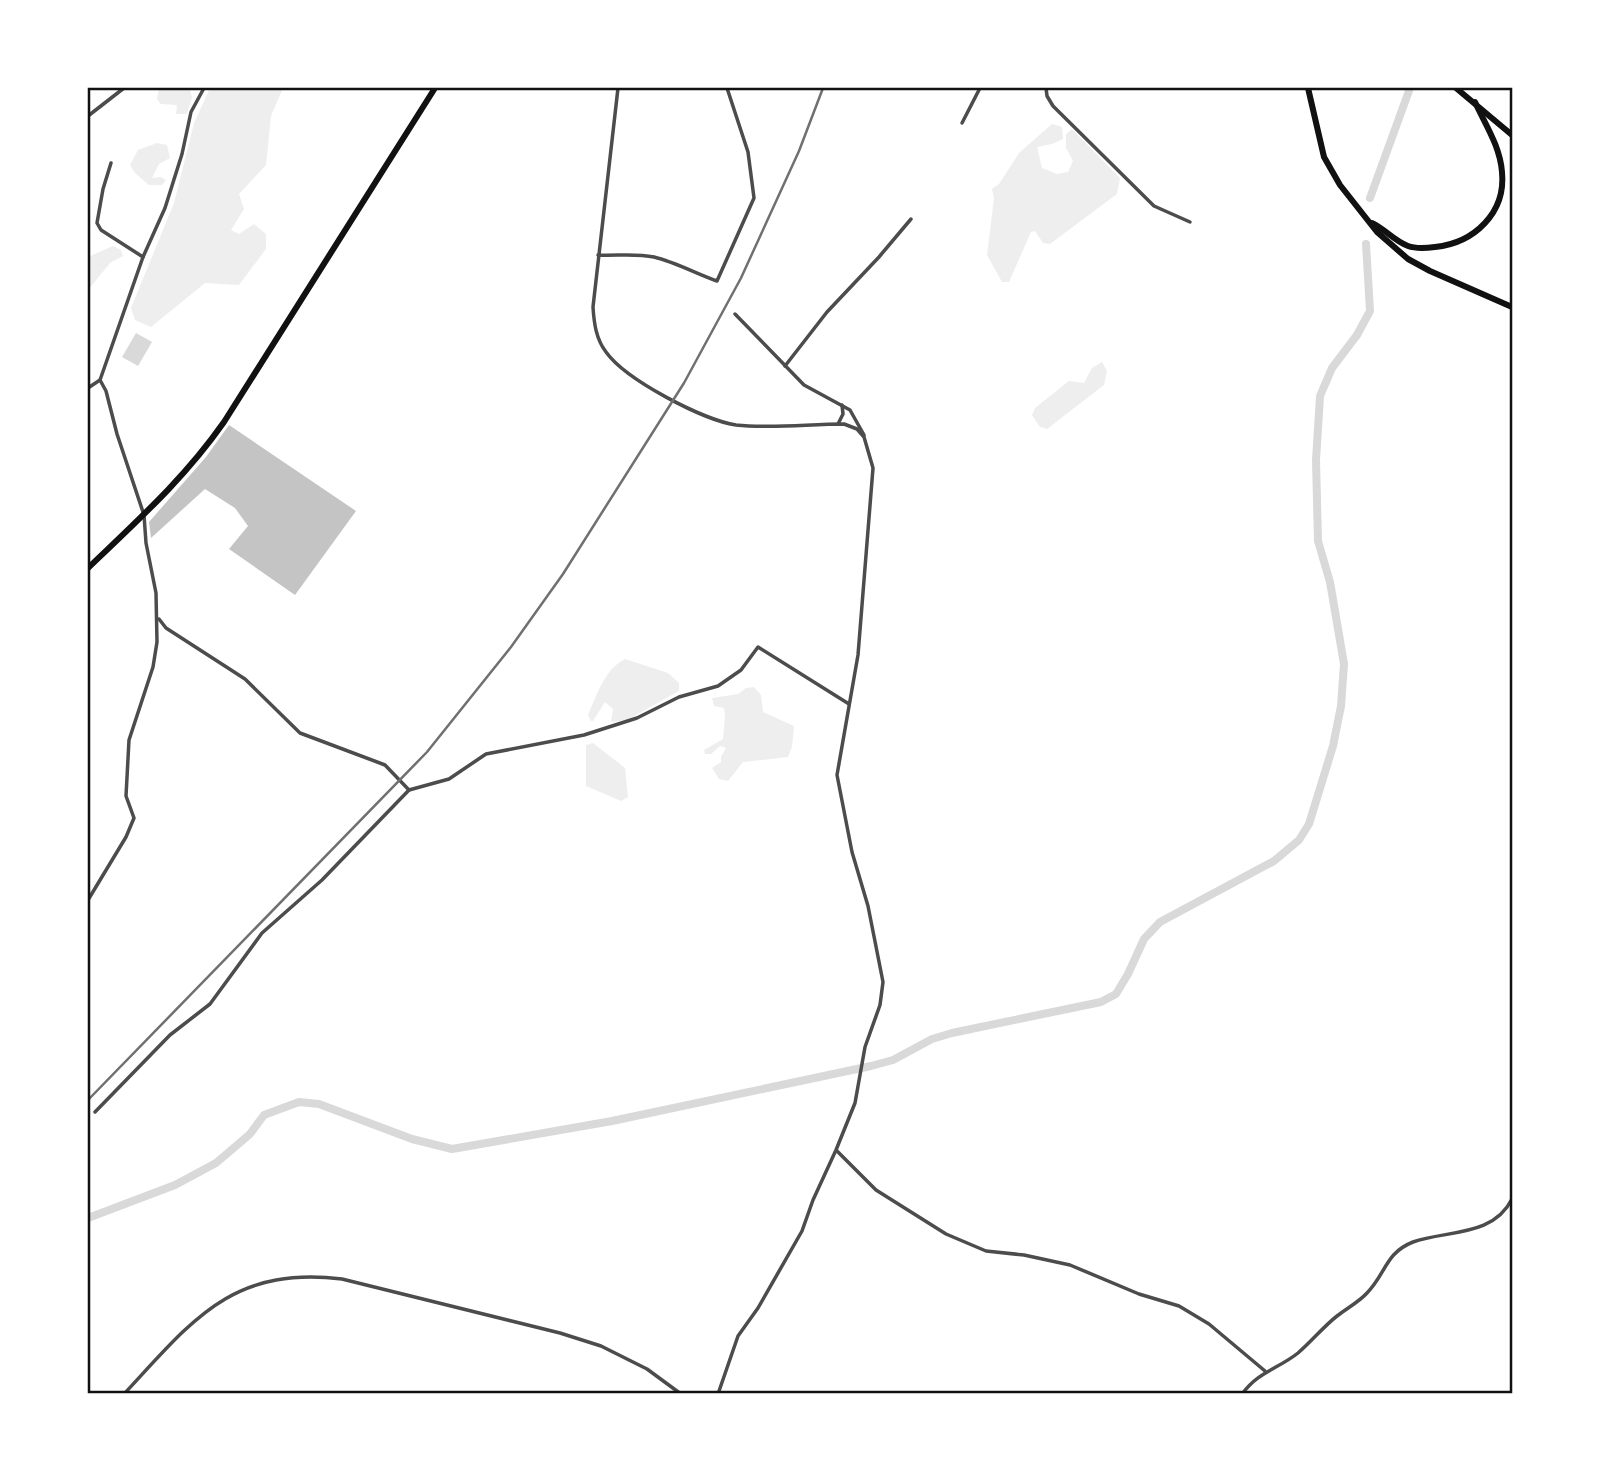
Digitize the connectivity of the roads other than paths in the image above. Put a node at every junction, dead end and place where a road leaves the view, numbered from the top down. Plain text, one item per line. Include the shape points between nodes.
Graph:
1 (124, 88) edge
2 (204, 88) edge
3 (435, 88) edge
4 (618, 88) edge
5 (727, 88) edge
6 (980, 88) edge
7 (1046, 88) edge
8 (1308, 88) edge
9 (1456, 88) edge
10 (1475, 102) junction
11 (88, 116) edge
12 (962, 122) dead end
13 (1513, 135) edge
14 (111, 163) dead end
15 (911, 219) dead end
16 (1190, 222) dead end
17 (1370, 223) junction
18 (598, 255) junction
19 (143, 257) junction
20 (1513, 307) edge
21 (735, 314) dead end
22 (785, 366) junction
23 (100, 380) junction
24 (88, 388) edge
25 (842, 405) junction
26 (838, 424) junction
27 (864, 437) junction
28 (144, 515) junction
29 (88, 568) edge
30 (158, 617) junction
31 (850, 705) junction
32 (409, 790) junction
33 (88, 900) edge
34 (95, 1112) dead end
35 (836, 1150) junction
36 (1513, 1199) edge
37 (1265, 1371) junction
38 (124, 1394) edge
39 (681, 1394) edge
40 (718, 1394) edge
41 (1242, 1394) edge

1 - 11 street
2 - 19 street via 191,112 165,208
3 - 28 main road via 224,422 185,473
4 - 18 street
5 - 18 street via 748,152 754,198 717,281 656,257
6 - 12 street
7 - 16 street via 1054,106 1154,206
8 - 17 main road via 1324,157
9 - 10 main road
10 - 13 main road
10 - 17 main road via 1503,170 1494,212 1479,230 1445,246 1410,247
14 - 19 street via 97,223
15 - 22 street
17 - 20 main road via 1409,259
18 - 26 street via 594,327 606,352 622,369 708,418 737,425
19 - 23 street
21 - 22 street
22 - 25 street via 804,385
23 - 24 street
23 - 28 street
25 - 26 street
25 - 27 street via 850,410
26 - 27 street via 857,429
27 - 31 street via 873,468
28 - 29 main road
28 - 30 street
30 - 32 street via 166,628 245,680 300,733 379,762
30 - 33 street via 153,667 129,740 126,796 134,818
31 - 32 street via 758,648 741,670 718,685 679,697 637,718 584,736 486,754 449,779
31 - 35 street via 837,775 883,982 855,1103
32 - 34 street via 322,880 262,933 210,1004 170,1035
35 - 37 street via 876,1190 946,1234 986,1251 1070,1265 1179,1306 1209,1324
35 - 40 street via 802,1231 738,1336
36 - 37 street via 1484,1225 1401,1247 1367,1294 1298,1353
37 - 41 street
38 - 39 street via 200,1315 228,1296 260,1283 322,1277 561,1333 627,1357

